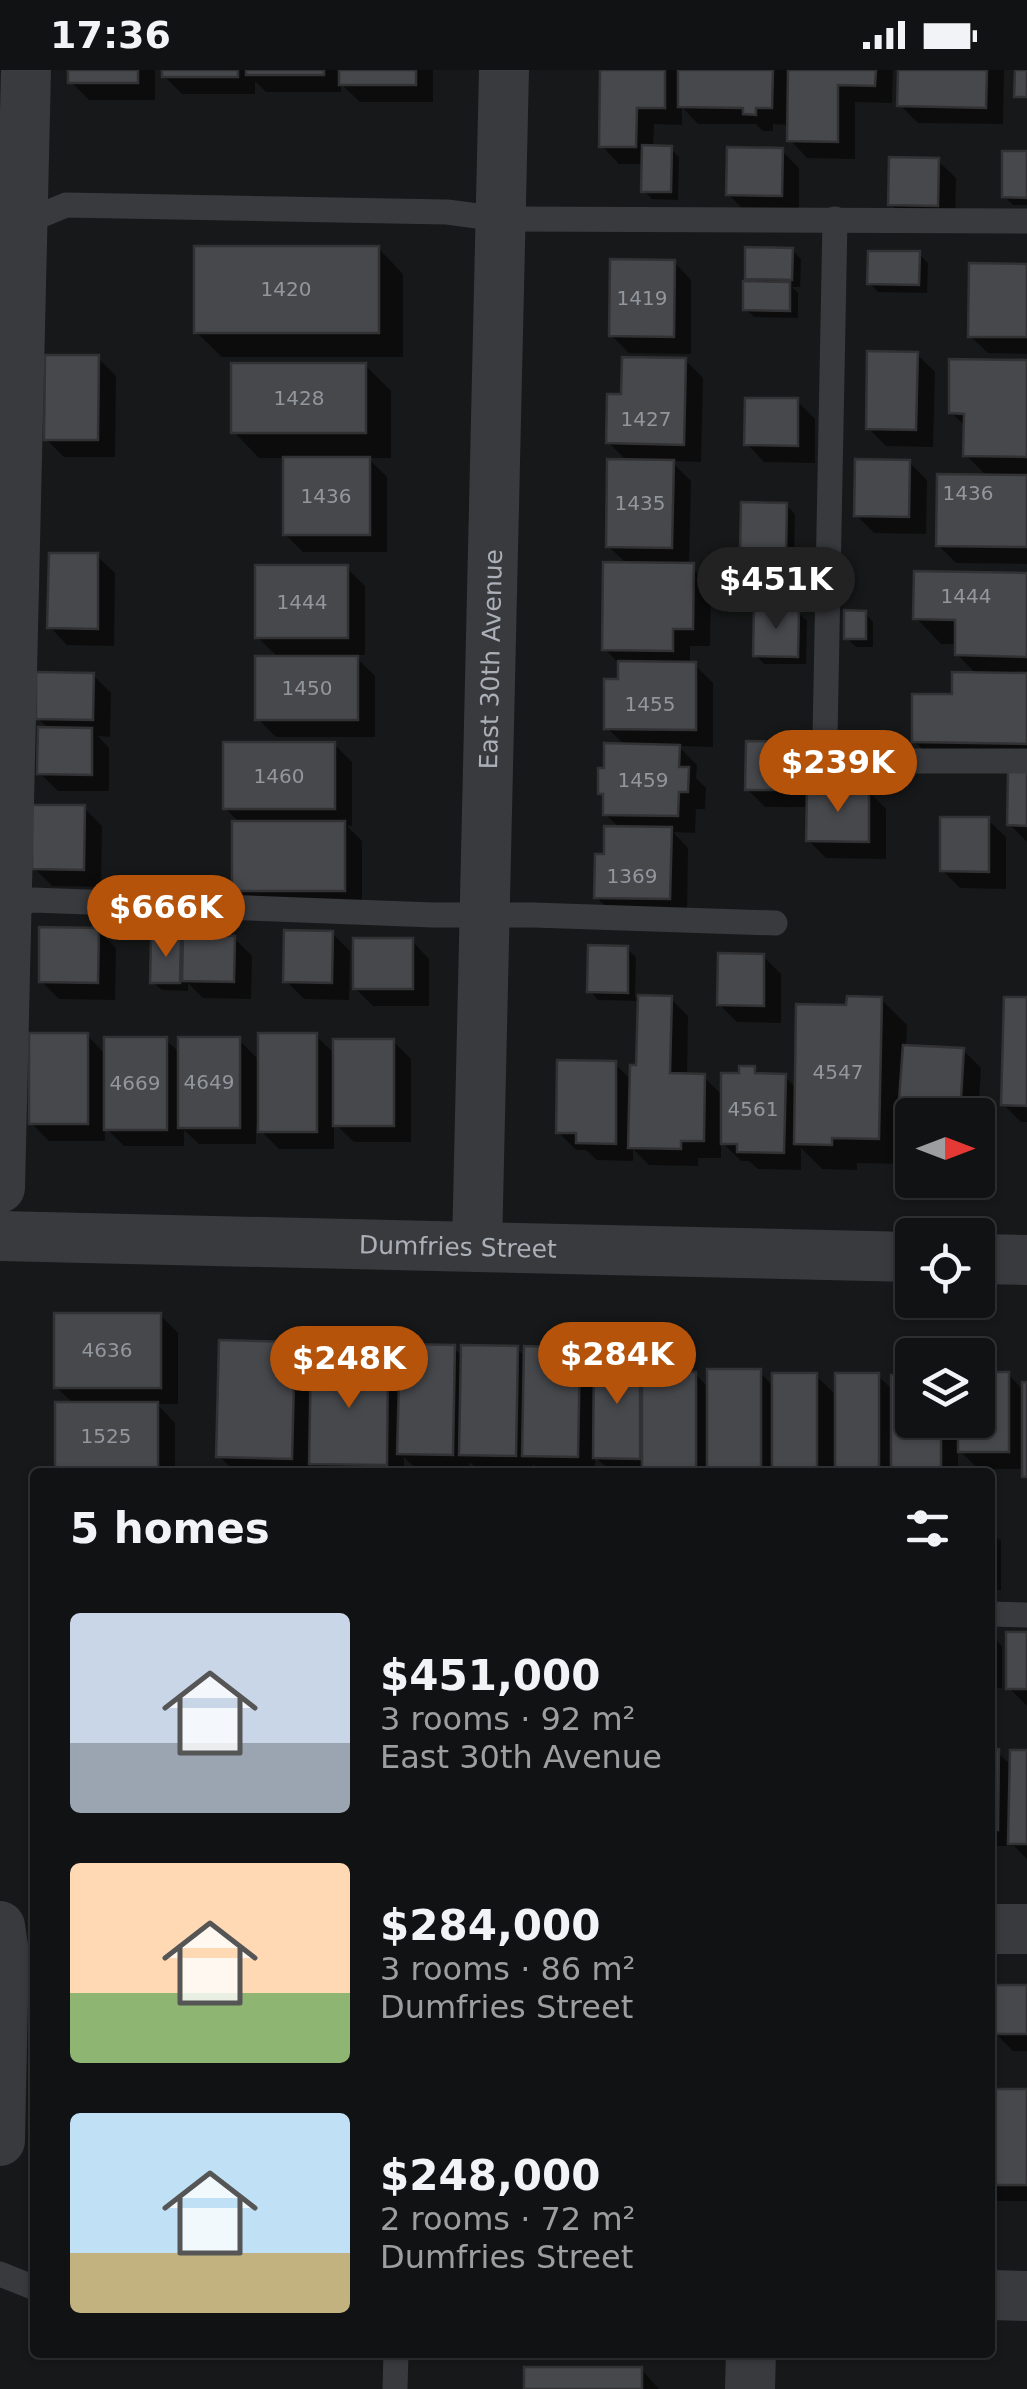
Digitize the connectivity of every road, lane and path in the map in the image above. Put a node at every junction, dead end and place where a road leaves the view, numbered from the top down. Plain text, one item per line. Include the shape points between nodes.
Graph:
1 (26, 70) edge
2 (504, 70) edge
3 (500, 219) junction
4 (836, 219) junction
5 (1027, 221) edge
6 (11, 228) edge
7 (7, 612) edge
8 (1027, 761) edge
9 (3, 908) edge
10 (485, 914) junction
11 (775, 924) dead end
12 (0, 1188) edge
13 (0, 1236) edge
14 (478, 1247) junction
15 (895, 1257) edge
16 (995, 1259) edge
17 (1027, 1260) edge
18 (995, 1614) edge
19 (1027, 1615) edge
20 (30, 1912) edge
21 (0, 1924) edge
22 (995, 1928) edge
23 (1027, 1929) edge
24 (0, 2141) edge
25 (0, 2274) edge
26 (30, 2286) edge
27 (995, 2296) edge
28 (1027, 2296) edge
29 (396, 2358) edge
30 (750, 2358) edge
31 (395, 2389) edge
32 (750, 2389) edge

1 - 6 street
2 - 3 street, East 30th Avenue
3 - 4 lane
3 - 6 lane via 447,212 66,204
3 - 10 street, East 30th Avenue
4 - 5 lane
4 - 8 lane via 825,737 855,761
6 - 7 street
7 - 9 street
9 - 10 lane via 34,900
9 - 12 street
10 - 11 lane
10 - 14 street, East 30th Avenue
13 - 14 street, Dumfries Street
14 - 15 street, Dumfries Street
16 - 17 street
18 - 19 lane
20 - 21 street
21 - 24 street
22 - 23 street
25 - 26 lane
27 - 28 street
29 - 31 lane
30 - 32 street

